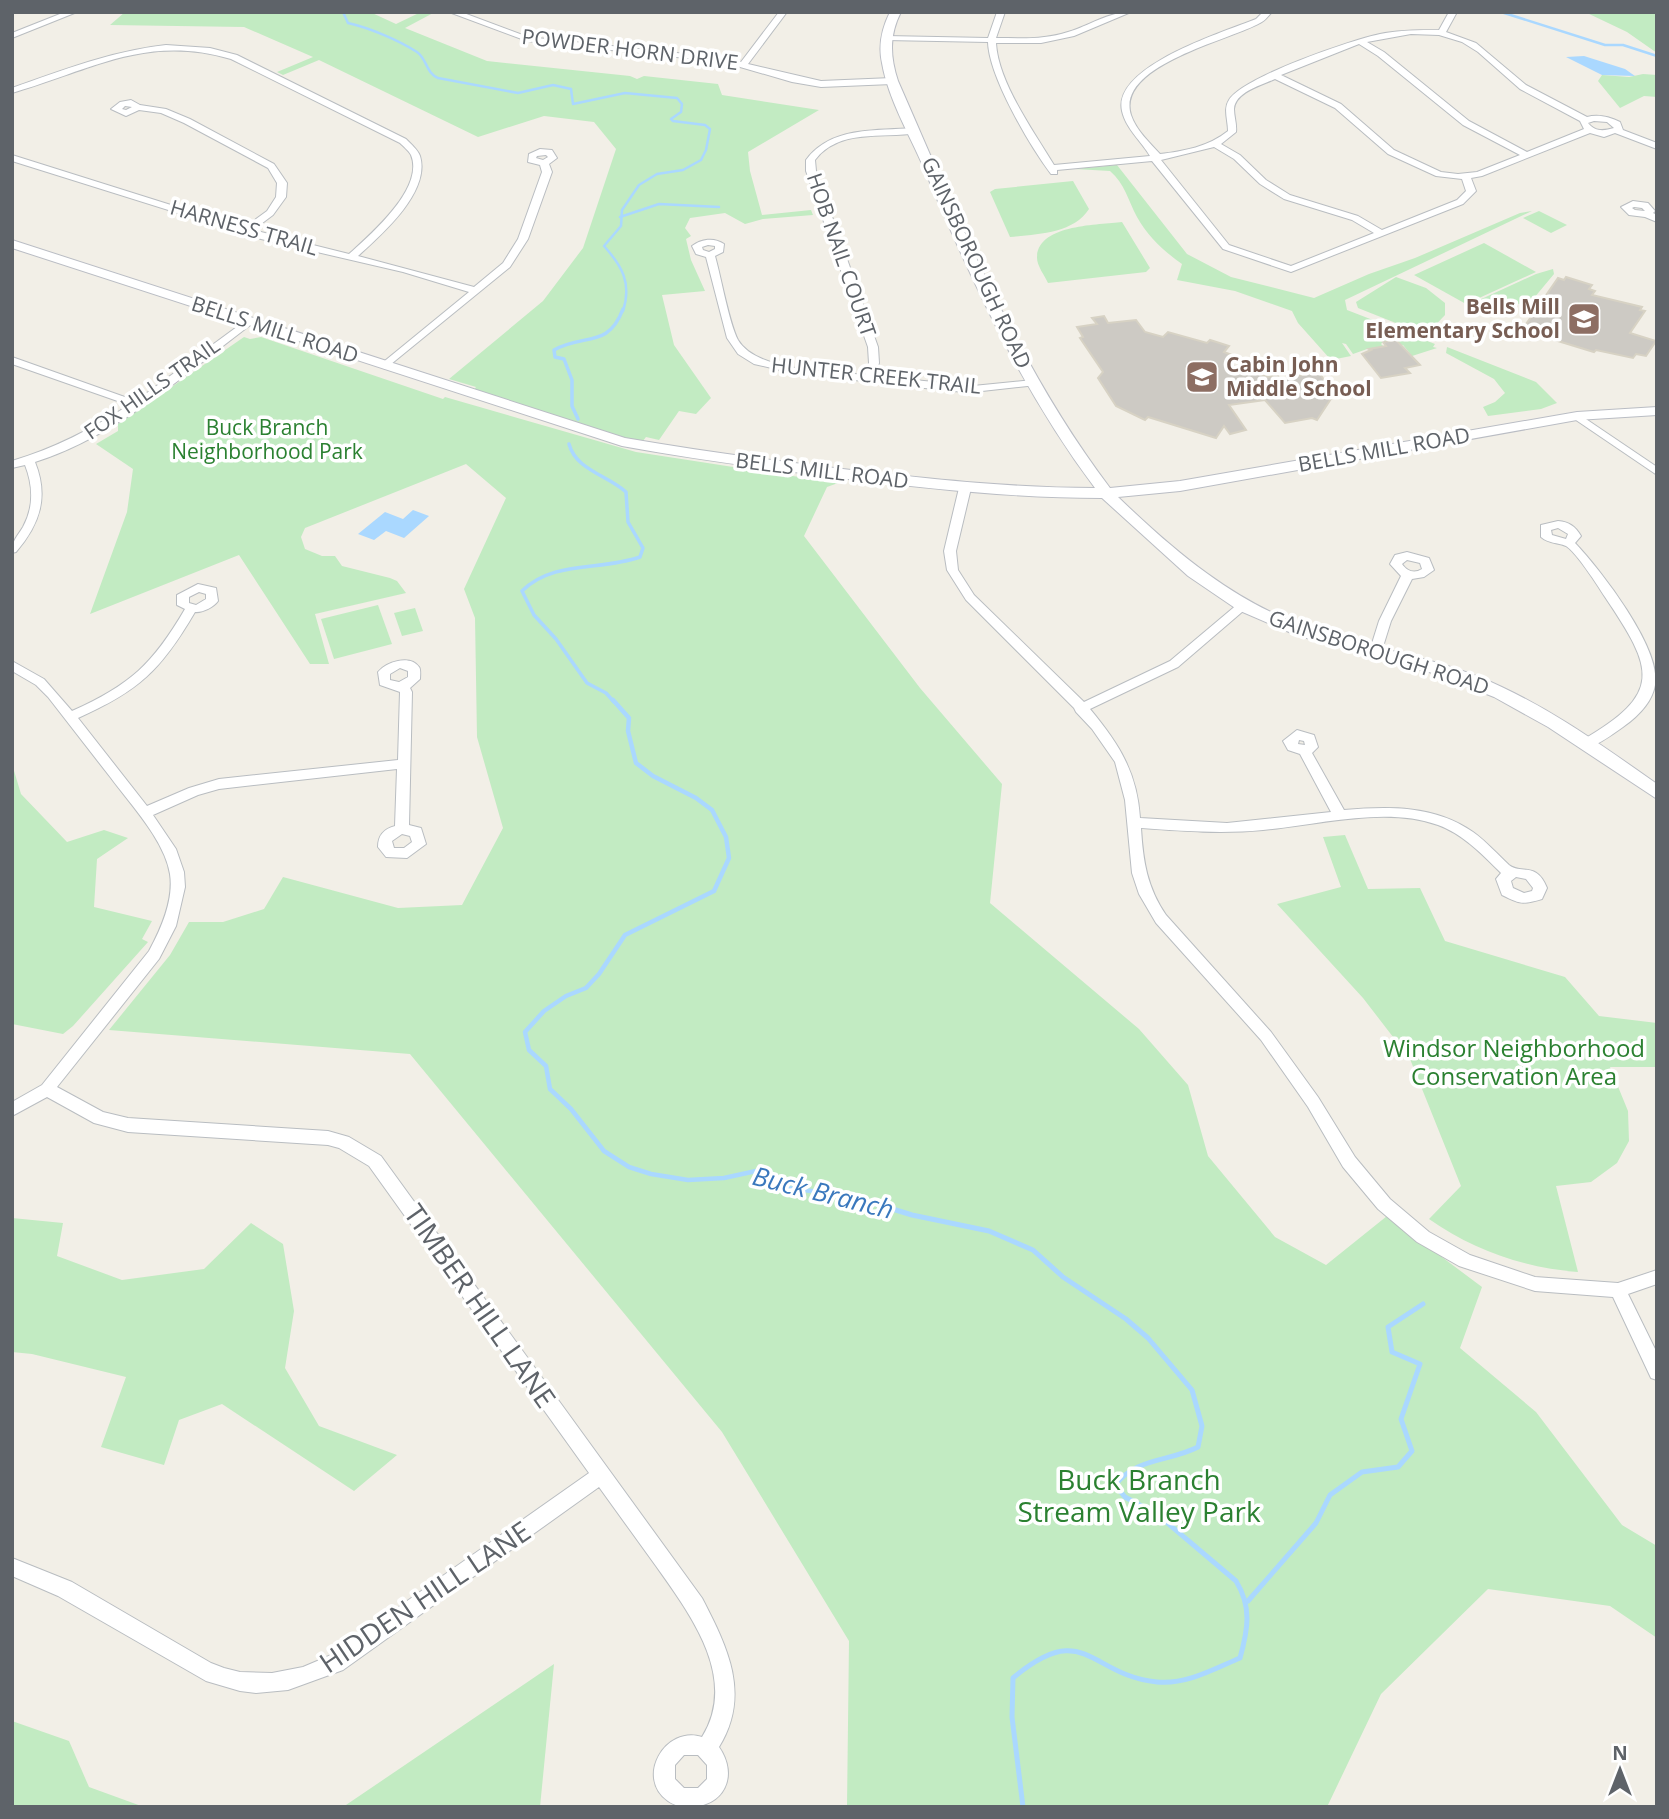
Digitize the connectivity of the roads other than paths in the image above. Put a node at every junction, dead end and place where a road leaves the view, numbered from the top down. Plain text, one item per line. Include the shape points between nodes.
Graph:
1 (73, 12) edge
2 (453, 12) edge
3 (783, 12) edge
4 (896, 12) edge
5 (1001, 12) edge
6 (1127, 12) edge
7 (1268, 12) edge
8 (1453, 12) edge
9 (1441, 33) junction
10 (12, 36) edge
11 (886, 38) junction
12 (992, 41) junction
13 (1361, 42) junction
14 (744, 64) junction
15 (1276, 76) junction
16 (892, 81) junction
17 (12, 91) edge
18 (138, 107) dead end
19 (1585, 120) junction
20 (1589, 130) junction
21 (914, 131) junction
22 (1617, 131) junction
23 (1217, 145) junction
24 (1657, 146) edge
25 (1527, 155) junction
26 (1155, 157) junction
27 (12, 158) edge
28 (544, 163) dead end
29 (1466, 177) junction
30 (246, 231) junction
31 (1383, 234) junction
32 (12, 244) edge
33 (710, 255) dead end
34 (351, 257) junction
35 (477, 291) junction
36 (249, 321) junction
37 (12, 360) edge
38 (385, 366) junction
39 (869, 378) junction
40 (1033, 383) junction
41 (136, 404) junction
42 (1657, 411) edge
43 (1577, 416) junction
44 (29, 461) junction
45 (12, 465) edge
46 (1657, 472) edge
47 (965, 488) junction
48 (1107, 494) junction
49 (1569, 542) dead end
50 (12, 549) edge
51 (1408, 574) dead end
52 (1243, 606) junction
53 (191, 609) dead end
54 (1375, 653) junction
55 (12, 665) edge
56 (402, 686) dead end
57 (1080, 709) junction
58 (70, 717) junction
59 (1586, 744) junction
60 (1305, 751) dead end
61 (403, 764) junction
62 (1657, 793) edge
63 (145, 813) junction
64 (1340, 816) junction
65 (1133, 822) junction
66 (402, 829) dead end
67 (1509, 873) dead end
68 (47, 1089) junction
69 (12, 1110) edge
70 (1657, 1277) edge
71 (1618, 1290) junction
72 (1657, 1372) edge
73 (601, 1475) junction
74 (12, 1567) edge
75 (707, 1748) dead end

1 - 10 street
2 - 14 street, POWDER HORN DRIVE via 527,39
3 - 14 street
4 - 11 street, GAINSBOROUGH ROAD
5 - 12 street
6 - 12 street via 1058,38
7 - 26 street via 1259,21 1156,65 1132,85 1126,97 1127,115
8 - 9 street
9 - 13 street via 1405,32
9 - 19 street via 1468,42 1523,87
11 - 12 street
11 - 16 street, GAINSBOROUGH ROAD
12 - 26 street via 1001,75 1052,170
13 - 15 street
13 - 25 street via 1454,115
14 - 16 street, POWDER HORN DRIVE via 821,85
15 - 23 street via 1236,96 1228,110 1232,132
15 - 29 street via 1338,106 1407,161 1439,174
16 - 21 street, GAINSBOROUGH ROAD
17 - 34 street via 114,55 152,48 209,50 255,67 403,141 415,153 417,169 400,210
18 - 30 street via 187,121 276,171 282,183 281,197
19 - 20 street via 1583,125
19 - 22 street via 1609,120 1619,127
20 - 22 street
20 - 25 street
21 - 39 street, HOB NAIL COURT via 838,140 821,147 810,160 873,347
21 - 40 street, GAINSBOROUGH ROAD via 994,309
22 - 24 street
23 - 26 street
23 - 31 street via 1287,197 1355,218
25 - 29 street
26 - 31 street via 1233,251 1297,269
27 - 30 street, HARNESS TRAIL
28 - 35 street via 547,174 519,248
29 - 31 street via 1471,191 1466,198
30 - 34 street, HARNESS TRAIL
32 - 36 street, BELLS MILL ROAD
33 - 39 street, HUNTER CREEK TRAIL via 732,338 742,352 773,367
34 - 35 street, HARNESS TRAIL
35 - 38 street
36 - 38 street, BELLS MILL ROAD
36 - 41 street, FOX HILLS TRAIL
37 - 41 street
38 - 47 street, BELLS MILL ROAD via 639,446
39 - 40 street, HUNTER CREEK TRAIL via 973,389
40 - 48 street, GAINSBOROUGH ROAD
41 - 44 street, FOX HILLS TRAIL via 98,431
42 - 43 street, BELLS MILL ROAD
43 - 46 street
43 - 48 street, BELLS MILL ROAD via 1180,486
44 - 45 street, FOX HILLS TRAIL
44 - 50 street via 38,498 30,525
47 - 48 street, BELLS MILL ROAD
47 - 57 street via 951,547 956,575
48 - 52 street, GAINSBOROUGH ROAD via 1180,561
49 - 59 street via 1586,559 1636,633 1650,666 1649,687 1636,710 1614,730
51 - 54 street
52 - 54 street, GAINSBOROUGH ROAD via 1286,626
52 - 57 street via 1174,664
53 - 58 street via 169,648 143,677 107,701
54 - 59 street, GAINSBOROUGH ROAD via 1443,670 1489,688
55 - 58 street via 40,682
56 - 61 street via 406,692
57 - 65 street via 1122,763
58 - 63 street
59 - 62 street, GAINSBOROUGH ROAD
60 - 64 street
61 - 63 street via 219,784
61 - 66 street
63 - 68 street via 169,849 177,872 169,926 154,955
64 - 65 street via 1240,827
64 - 67 street via 1405,813 1439,820 1479,841
65 - 71 street via 1138,869 1151,904 1266,1035 1349,1162 1384,1204 1423,1237 1465,1261 1535,1284
68 - 69 street
68 - 73 street, TIMBER HILL LANE via 99,1118 128,1125 311,1136 343,1142 360,1151 393,1183
70 - 71 street
71 - 72 street
73 - 74 street, HIDDEN HILL LANE via 336,1663 293,1681 231,1682 65,1589
73 - 75 street, TIMBER HILL LANE via 695,1605 715,1642 723,1665 724,1705 716,1735

